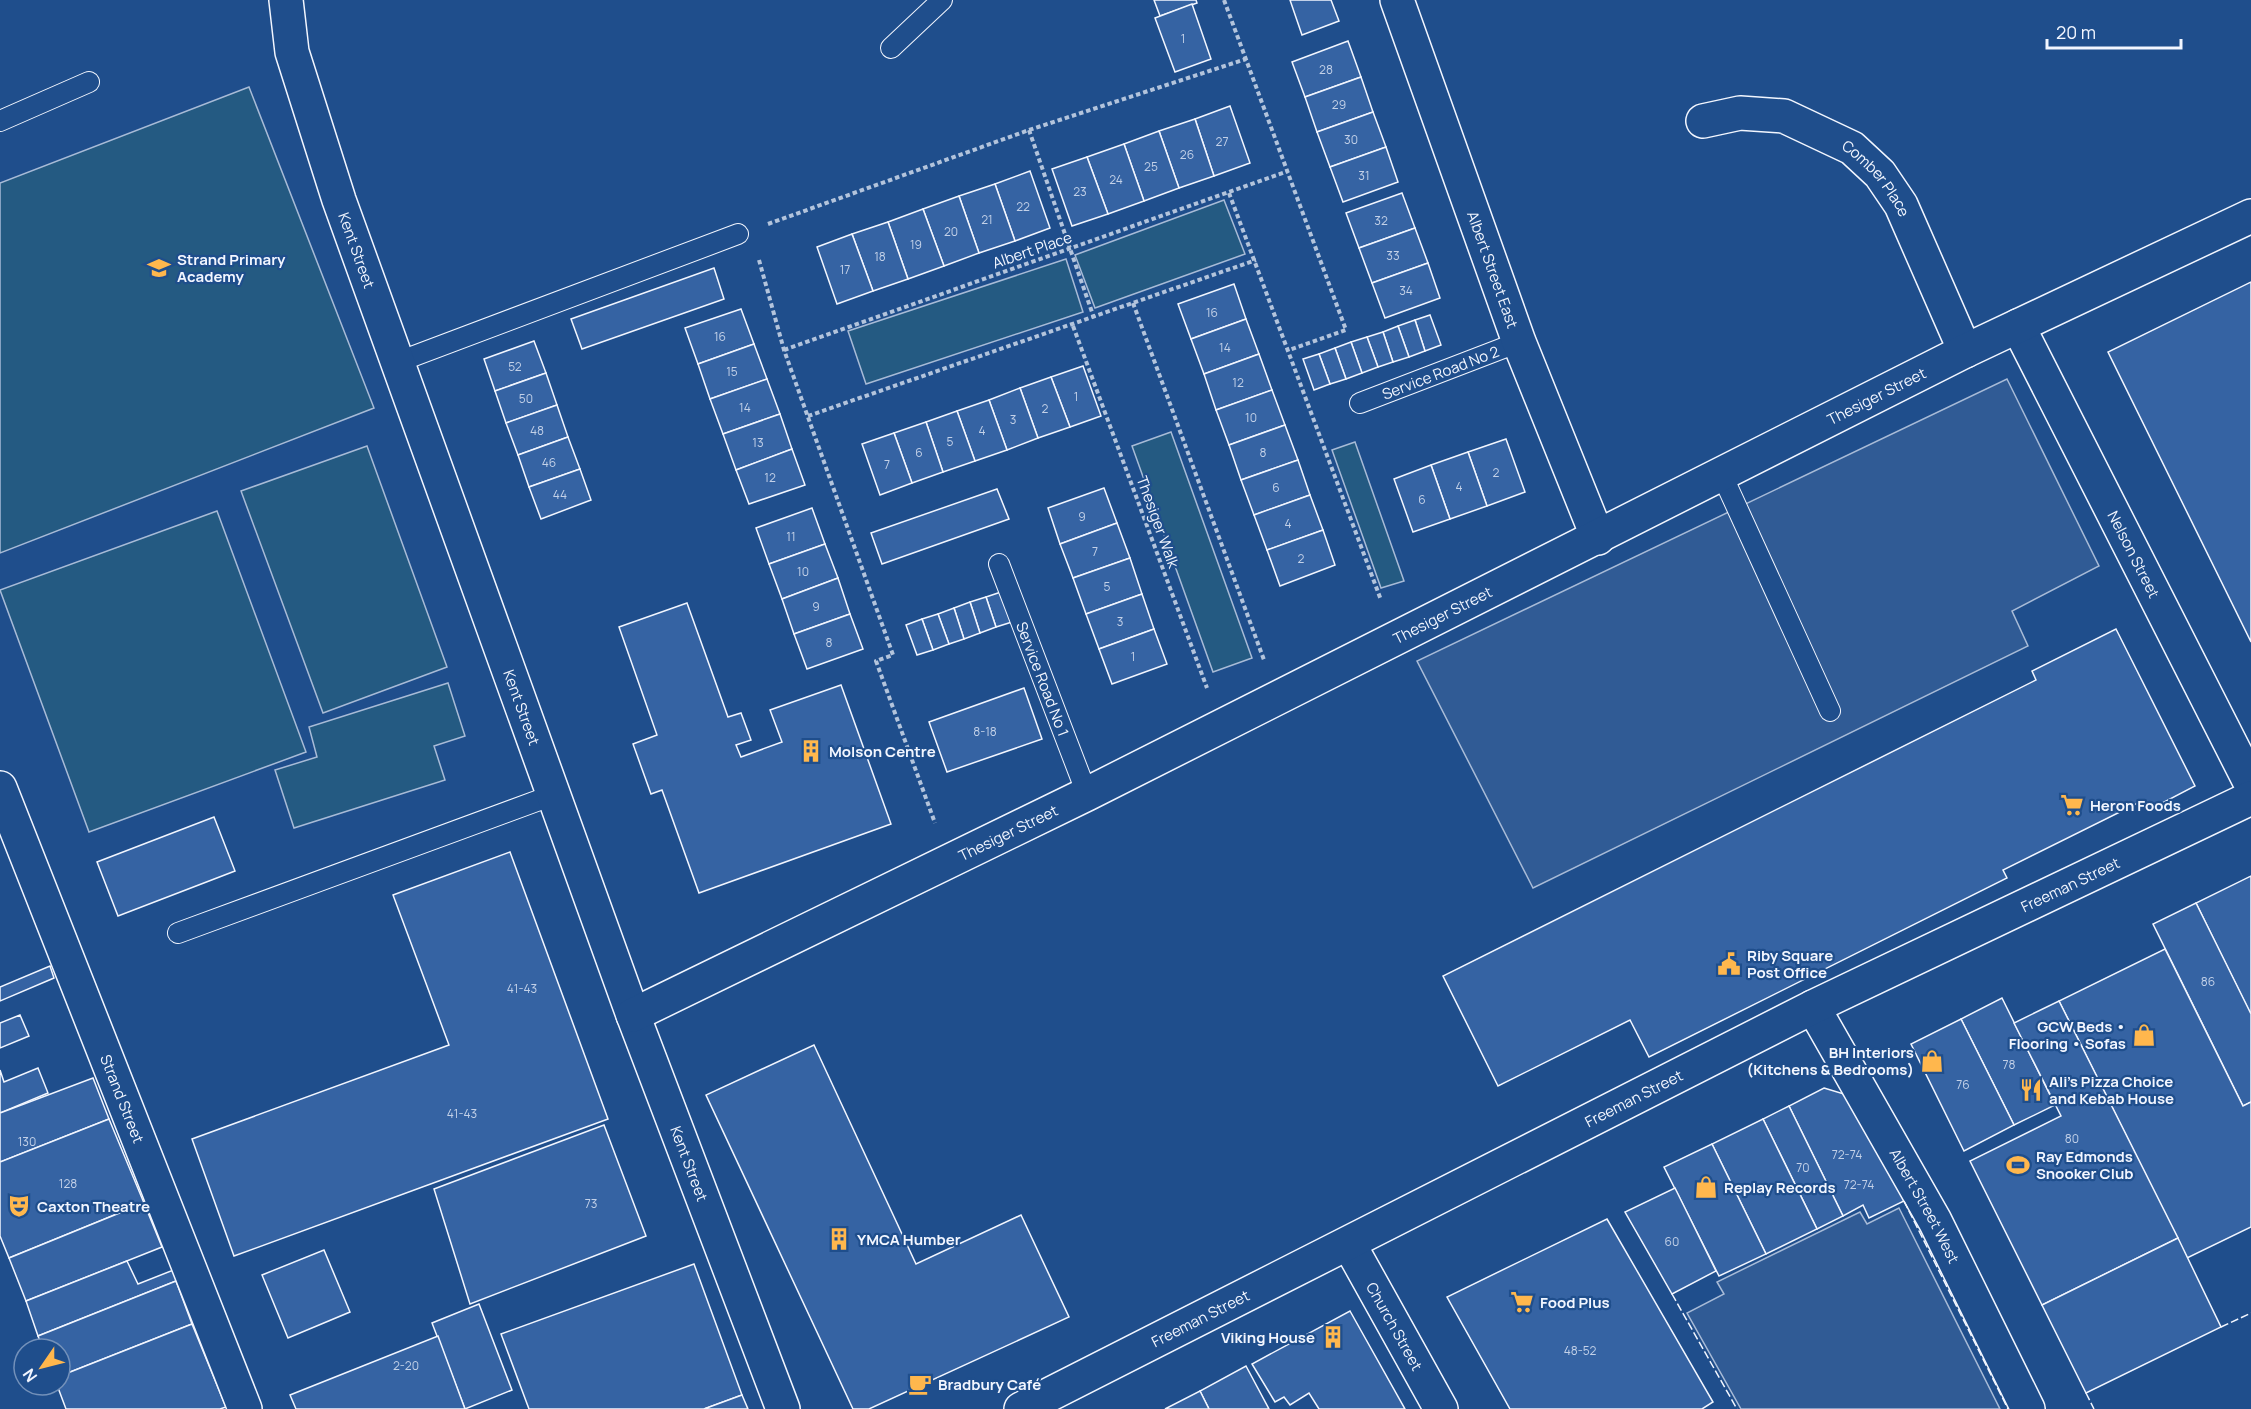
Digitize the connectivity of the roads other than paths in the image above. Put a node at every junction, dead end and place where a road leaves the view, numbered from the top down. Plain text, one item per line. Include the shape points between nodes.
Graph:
1 (286, 0) edge
2 (942, 0) edge
3 (1397, 0) edge
4 (891, 48) dead end
5 (89, 82) dead end
6 (0, 121) edge
7 (1703, 121) dead end
8 (2251, 216) edge
9 (745, 232) road end
10 (2018, 326) junction
11 (1519, 342) junction
12 (1965, 351) junction
13 (398, 362) junction
14 (1360, 403) dead end
15 (1722, 475) junction
16 (1598, 538) junction
17 (999, 564) dead end
18 (1830, 711) dead end
19 (2251, 784) edge
20 (0, 788) edge
21 (1087, 794) junction
22 (553, 795) junction
23 (2251, 798) edge
24 (178, 933) dead end
25 (1813, 1007) junction
26 (633, 1015) junction
27 (1349, 1244) junction
28 (245, 1409) edge
29 (783, 1409) edge
30 (1021, 1409) edge
31 (1441, 1409) edge
32 (2028, 1409) edge

1 - 13 street, Kent Street via 292,52 339,200
2 - 4 lane
3 - 11 street, Albert Street East
5 - 6 lane
7 - 12 street, Comber Place via 1740,113 1784,116 1852,148 1880,174 1901,205
8 - 10 street, Thesiger Street
9 - 13 lane
10 - 12 street, Thesiger Street
10 - 19 street, Nelson Street
11 - 14 lane, Service Road No 2
11 - 16 street, Albert Street East
12 - 15 street, Thesiger Street
13 - 22 street, Kent Street
15 - 16 street, Thesiger Street
15 - 18 lane
16 - 21 street, Thesiger Street
17 - 21 lane, Service Road No 1
20 - 28 street, Strand Street
21 - 26 street, Thesiger Street
22 - 24 lane
22 - 26 street, Kent Street
23 - 25 street, Freeman Street
25 - 27 street, Freeman Street
25 - 32 street, Albert Street West via 1935,1221
26 - 29 street, Kent Street
27 - 30 street, Freeman Street
27 - 31 street, Church Street

